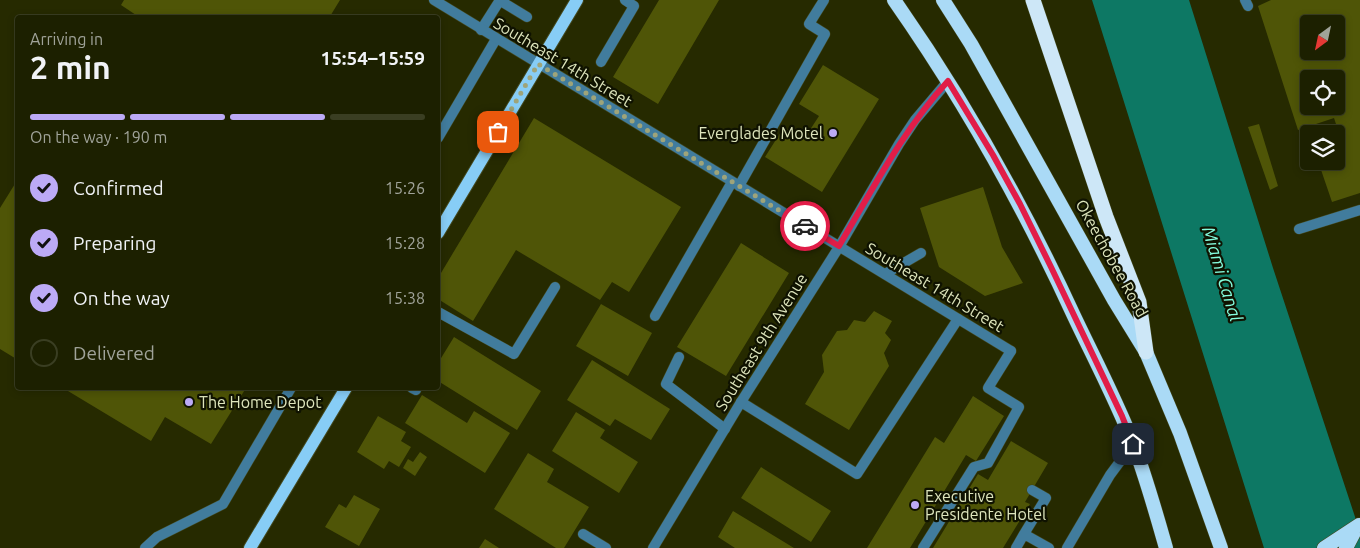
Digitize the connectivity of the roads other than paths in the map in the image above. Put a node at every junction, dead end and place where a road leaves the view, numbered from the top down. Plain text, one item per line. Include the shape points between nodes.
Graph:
1 (434, 0) edge
2 (499, 0) edge
3 (577, 0) edge
4 (624, 0) edge
5 (824, 0) edge
6 (894, 0) edge
7 (943, 0) edge
8 (1033, 0) edge
9 (527, 17) dead end
10 (482, 30) junction
11 (496, 38) junction
12 (601, 62) dead end
13 (538, 64) junction
14 (948, 81) junction
15 (440, 135) edge
16 (736, 184) junction
17 (1360, 210) edge
18 (1299, 229) dead end
19 (440, 230) edge
20 (839, 246) junction
21 (921, 252) dead end
22 (885, 274) junction
23 (555, 287) dead end
24 (440, 313) edge
25 (655, 316) dead end
26 (958, 319) junction
27 (1146, 352) junction
28 (680, 357) dead end
29 (290, 390) edge
30 (345, 390) edge
31 (741, 402) junction
32 (725, 428) junction
33 (1133, 444) junction
34 (1032, 490) dead end
35 (1359, 524) edge
36 (583, 534) dead end
37 (1024, 534) junction
38 (145, 548) edge
39 (250, 548) edge
40 (606, 548) edge
41 (653, 548) edge
42 (923, 548) edge
43 (1016, 548) edge
44 (1049, 548) edge
45 (1066, 548) edge
46 (1166, 548) edge
47 (1221, 548) edge
48 (1324, 548) edge
49 (1346, 548) edge

1 - 10 street, Southeast 14th Street
2 - 9 street
2 - 10 street
3 - 13 main road
4 - 12 street via 634,6
5 - 16 street via 809,24 826,34
6 - 14 highway
7 - 27 highway, Okeechobee Road
8 - 27 highway via 1106,217 1139,302
10 - 11 street, Southeast 14th Street
11 - 13 street, Southeast 14th Street
11 - 15 street
13 - 16 street, Southeast 14th Street
13 - 19 main road
14 - 20 street, Southeast 9th Avenue via 899,144
14 - 33 highway via 993,155 1032,229
16 - 20 street, Southeast 14th Street
16 - 25 street
17 - 18 street
20 - 22 street, Southeast 14th Street
20 - 31 street, Southeast 9th Avenue
21 - 22 street
22 - 26 street, Southeast 14th Street
23 - 24 street via 514,354
26 - 31 street via 857,474
26 - 42 street, Southeast 14th Street via 1011,351 988,388 1019,407 992,465 974,467
27 - 47 highway, Okeechobee Road via 1180,433
28 - 32 street via 666,384
29 - 38 street via 223,504 157,537
30 - 39 main road
31 - 32 street, Southeast 9th Avenue
32 - 41 street, Southeast 9th Avenue
33 - 45 street via 1110,475
33 - 46 highway
34 - 37 street via 1046,498
35 - 48 highway
35 - 49 highway
36 - 40 street
37 - 43 street
37 - 44 street

